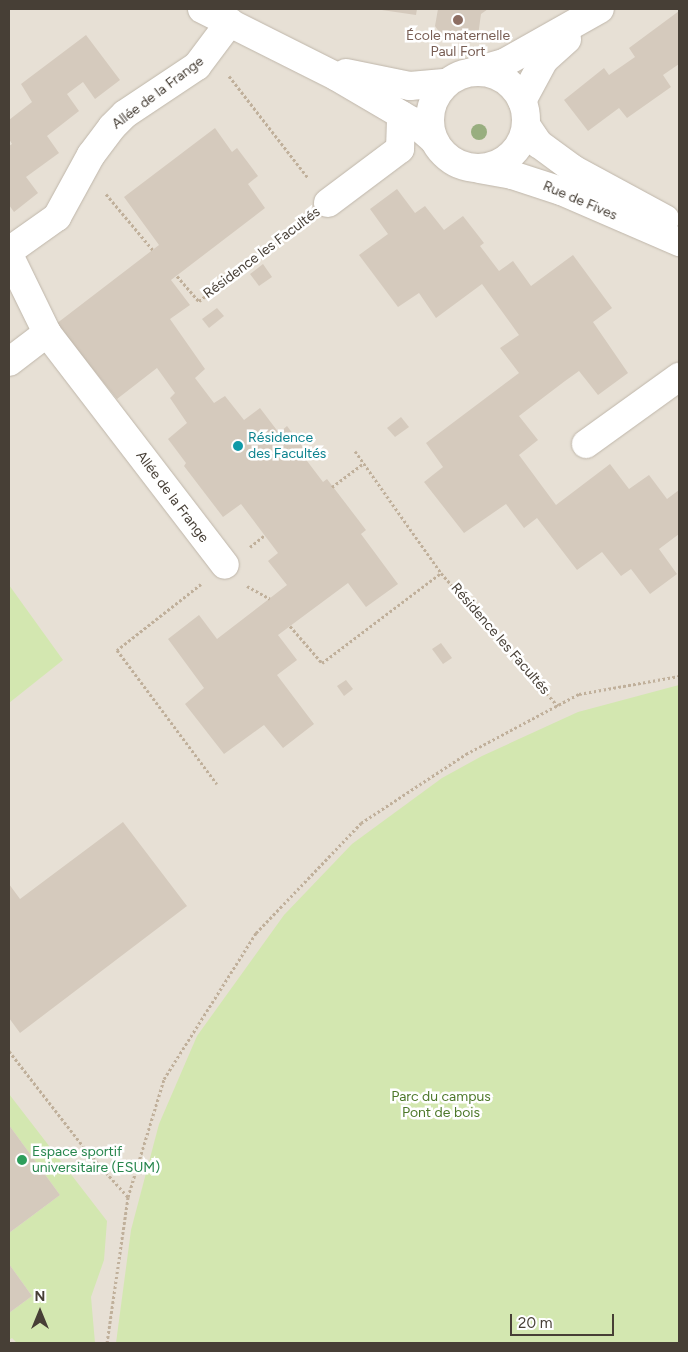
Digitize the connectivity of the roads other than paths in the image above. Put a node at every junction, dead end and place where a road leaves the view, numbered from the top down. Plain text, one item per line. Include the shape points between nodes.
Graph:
1 (202, 9) edge
2 (600, 9) edge
3 (604, 9) edge
4 (230, 22) junction
5 (300, 57) junction
6 (460, 78) junction
7 (524, 113) junction
8 (401, 115) junction
9 (433, 139) junction
10 (478, 169) junction
11 (328, 203) road end
12 (679, 227) edge
13 (679, 242) edge
14 (9, 251) edge
15 (9, 255) edge
16 (47, 333) junction
17 (9, 362) edge
18 (679, 377) edge
19 (586, 444) dead end
20 (225, 565) road end

1 - 4 street
2 - 6 street via 504,63
3 - 7 street via 544,60
4 - 5 street
4 - 14 street, Allée de la Frange via 197,66 125,114 100,140 57,217
5 - 6 street via 385,83 420,87
5 - 8 street
6 - 7 street via 492,74 502,79
6 - 9 street via 436,96 430,113
7 - 10 street via 524,137 510,156 501,163
7 - 12 street, Rue de Fives via 539,144 573,169
8 - 9 street
8 - 11 street, Résidence les Facultés via 400,149
9 - 10 street via 442,153 456,163
10 - 13 street, Rue de Fives via 512,174 561,191
15 - 16 street, Allée de la Frange
16 - 17 street
16 - 20 street, Allée de la Frange
18 - 19 street

